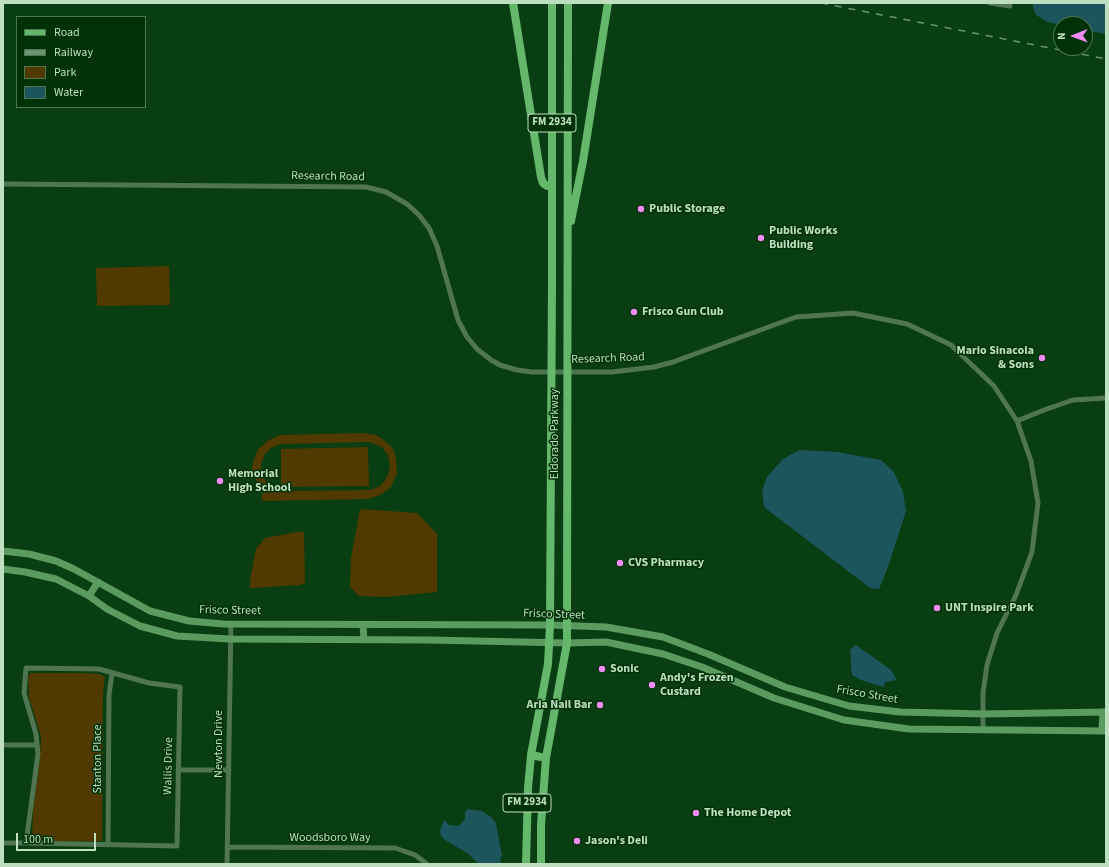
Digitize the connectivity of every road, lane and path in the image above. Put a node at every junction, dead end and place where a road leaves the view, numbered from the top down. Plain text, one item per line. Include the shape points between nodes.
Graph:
1 (512, 3) edge
2 (552, 3) edge
3 (608, 3) edge
4 (990, 3) edge
5 (568, 4) edge
6 (1010, 4) edge
7 (3, 184) edge
8 (552, 186) junction
9 (567, 243) junction
10 (567, 371) junction
11 (552, 372) junction
12 (1106, 398) edge
13 (1017, 421) junction
14 (551, 495) junction
15 (566, 495) junction
16 (3, 551) edge
17 (3, 569) edge
18 (98, 582) junction
19 (89, 596) junction
20 (231, 623) junction
21 (364, 624) junction
22 (550, 624) junction
23 (567, 625) junction
24 (230, 639) junction
25 (364, 640) junction
26 (550, 642) junction
27 (567, 643) junction
28 (112, 673) junction
29 (849, 706) junction
30 (1104, 712) edge
31 (982, 714) junction
32 (844, 720) junction
33 (983, 730) junction
34 (1104, 731) edge
35 (3, 745) edge
36 (37, 745) junction
37 (531, 755) junction
38 (546, 758) junction
39 (178, 770) junction
40 (229, 770) junction
41 (3, 843) edge
42 (26, 843) junction
43 (108, 845) junction
44 (228, 847) junction
45 (228, 864) edge
46 (428, 864) edge
47 (526, 864) edge
48 (541, 864) edge

1 - 8 main road via 541,177 546,186
2 - 8 main road, Eldorado Parkway / FM 2934
3 - 9 main road
4 - 6 street
5 - 9 main road, Eldorado Parkway
7 - 11 street, Research Road via 366,187 386,192 407,204 428,228 437,246 458,320 472,344 491,360 507,368
8 - 11 main road, Eldorado Parkway / FM 2934
9 - 10 main road, Eldorado Parkway
10 - 11 street, Research Road
10 - 13 street, Research Road via 612,372 654,367 796,317 853,313 907,324 951,344 994,386
10 - 15 main road, Eldorado Parkway
11 - 14 main road, Eldorado Parkway / FM 2934
12 - 13 street via 1073,400
13 - 31 street, Research Road via 1031,461 1038,503 1032,552 997,633 987,665
14 - 15 main road
14 - 22 main road, Eldorado Parkway / FM 2934
15 - 23 main road, Eldorado Parkway
16 - 18 street, Frisco Street via 30,554 56,561
17 - 19 street via 56,579
18 - 19 street
18 - 20 street, Frisco Street via 150,611 190,621
19 - 24 street via 107,609 140,626 177,636
20 - 21 street, Frisco Street
20 - 24 street, Newton Drive
21 - 22 street, Frisco Street
21 - 25 street
22 - 23 street, Frisco Street
22 - 26 main road, Eldorado Parkway / FM 2934
23 - 27 main road, Eldorado Parkway
23 - 29 street, Frisco Street via 606,627 663,637 785,687
24 - 25 street
24 - 40 street, Newton Drive
25 - 26 street
26 - 27 street
26 - 37 main road, Eldorado Parkway / FM 2934
27 - 32 street via 606,642 663,654 702,667 774,698
27 - 38 main road, Eldorado Parkway
28 - 36 street via 99,669 26,668 24,693
28 - 39 street, Wallis Drive via 149,683 180,687
28 - 43 street, Stanton Place via 109,695
29 - 31 street, Frisco Street via 900,712
29 - 32 street
30 - 31 street, Frisco Street
30 - 34 street
31 - 33 street, Research Road
32 - 33 street via 909,729
33 - 34 street
35 - 36 street
36 - 42 street
37 - 38 main road
37 - 47 main road, Eldorado Parkway / FM 2934
38 - 48 main road, Eldorado Parkway
39 - 40 street
39 - 43 street, Wallis Drive via 177,846
40 - 44 street, Newton Drive
41 - 42 street
42 - 43 street
44 - 45 street, Newton Drive
44 - 46 street, Woodsboro Way via 395,848 415,855

